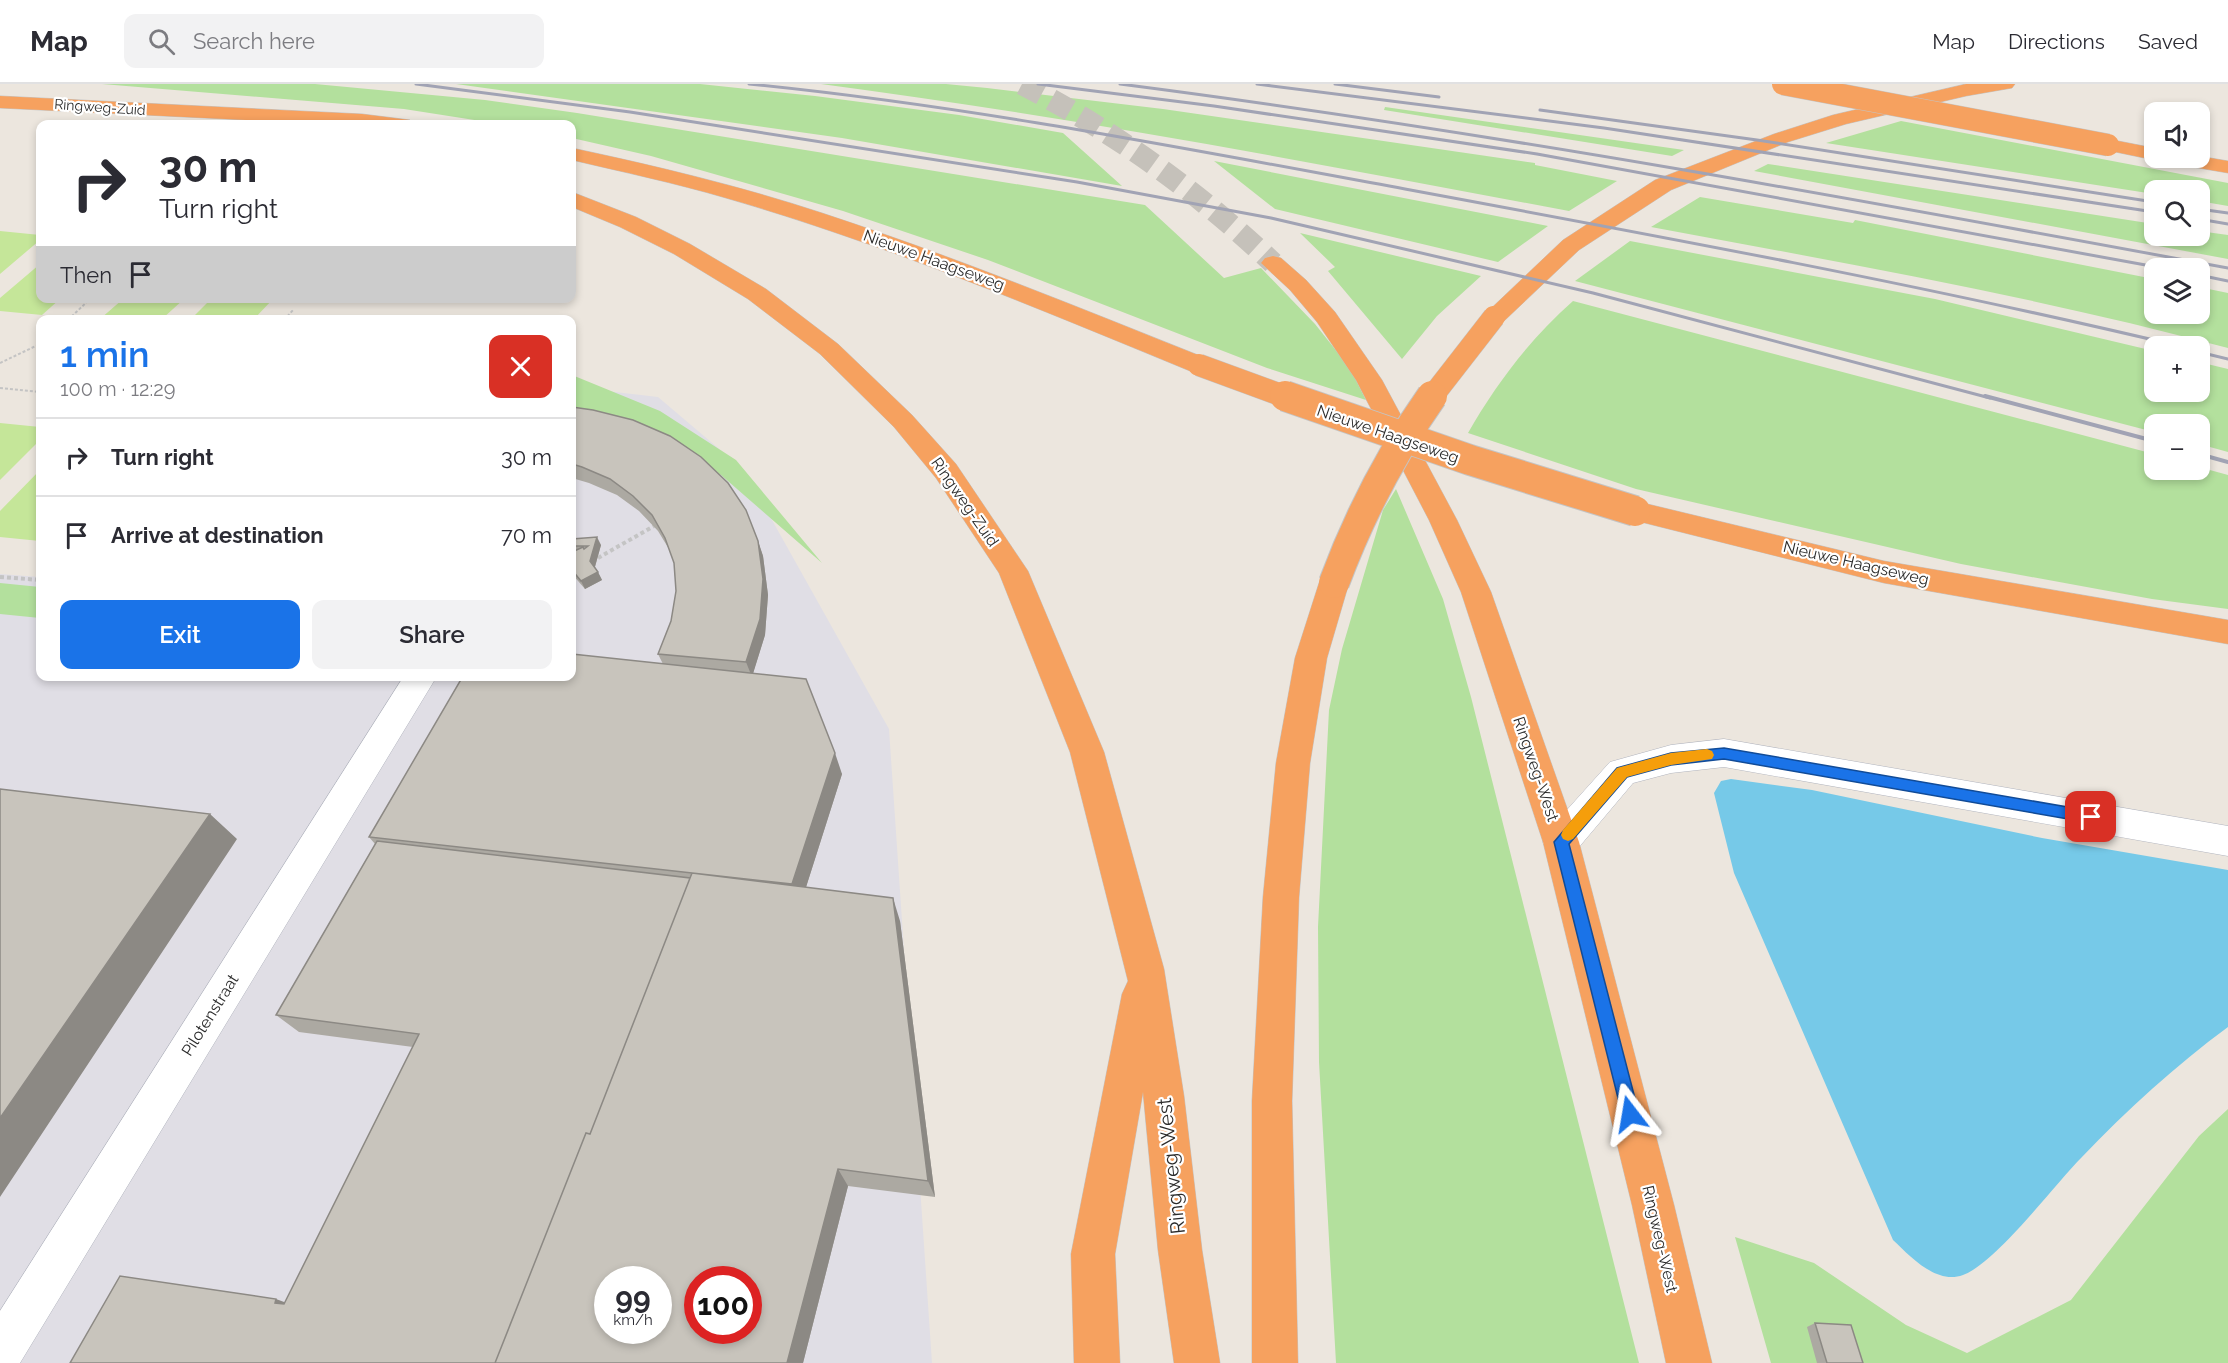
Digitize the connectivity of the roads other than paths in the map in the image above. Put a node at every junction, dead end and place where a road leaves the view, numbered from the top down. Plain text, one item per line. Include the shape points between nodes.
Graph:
1 (1783, 84) edge
2 (2005, 84) edge
3 (0, 102) edge
4 (133, 108) junction
5 (209, 120) edge
6 (362, 120) edge
7 (2144, 152) edge
8 (576, 155) edge
9 (2210, 164) edge
10 (2228, 167) edge
11 (576, 202) edge
12 (1273, 263) tunnel mouth
13 (2228, 632) edge
14 (418, 681) edge
15 (2228, 840) edge
16 (1561, 842) junction
17 (1145, 969) junction
18 (0, 1353) edge
19 (1097, 1363) edge
20 (1197, 1363) edge
21 (1275, 1363) edge
22 (1689, 1363) edge

1 - 7 highway, bridge
2 - 21 highway, bridge via 1840,119 1664,185 1571,245 1494,317 1436,387 1381,475 1350,537 1311,658 1293,763 1281,897 1272,1101
3 - 4 highway, Ringweg-Zuid
4 - 5 highway, Ringweg-Zuid
4 - 6 highway
8 - 13 highway, Nieuwe Haagseweg, bridge via 749,197 896,244 1328,414 1635,512 1884,572
9 - 10 highway
11 - 17 highway, Ringweg-Zuid via 682,249 757,294 829,349 903,421 946,471 1013,571 1088,752
12 - 16 highway, Ringweg-West via 1298,285 1349,348 1443,520 1476,592
14 - 18 street, Pilotenstraat
15 - 16 street via 1724,753 1671,759 1622,772
16 - 22 highway, Ringweg-West
17 - 19 highway via 1093,1254
17 - 20 highway, Ringweg-West

